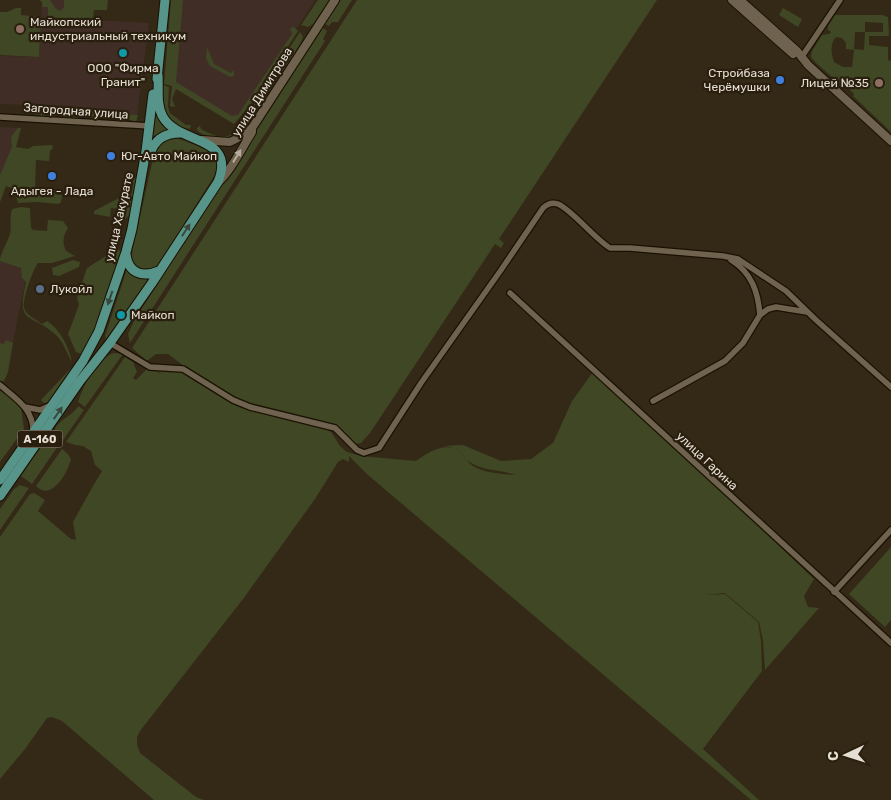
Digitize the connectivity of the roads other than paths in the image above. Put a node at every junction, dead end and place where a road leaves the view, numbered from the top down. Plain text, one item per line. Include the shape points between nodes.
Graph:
1 (165, 0) edge
2 (335, 0) edge
3 (732, 0) edge
4 (740, 0) edge
5 (840, 0) edge
6 (802, 58) junction
7 (158, 75) junction
8 (0, 117) edge
9 (150, 126) junction
10 (252, 128) junction
11 (181, 134) junction
12 (202, 140) junction
13 (891, 141) edge
14 (143, 171) junction
15 (218, 182) junction
16 (126, 252) junction
17 (722, 256) junction
18 (160, 271) junction
19 (510, 293) dead end
20 (807, 312) junction
21 (760, 315) junction
22 (110, 343) junction
23 (0, 385) edge
24 (891, 387) edge
25 (61, 392) junction
26 (653, 401) dead end
27 (25, 407) junction
28 (33, 433) junction
29 (0, 480) edge
30 (0, 496) edge
31 (891, 530) edge
32 (834, 592) junction
33 (891, 643) edge

1 - 7 main road, улица Хакурате
2 - 10 main road, улица Димитрова
3 - 6 main road via 793,54
4 - 6 main road
5 - 6 street
6 - 13 main road
7 - 9 main road, улица Хакурате
7 - 11 main road via 161,113 166,122
8 - 9 street, Загородная улица
9 - 14 main road, улица Хакурате
10 - 12 main road via 230,142
15 -> 10 main road, улица Димитрова
11 - 12 main road
11 - 14 main road via 166,135 155,142
12 - 15 main road via 221,158
14 - 16 main road, улица Хакурате
18 -> 15 main road, улица Димитрова
16 - 18 main road via 129,266 137,274
16 -> 25 main road, улица Хакурате via 99,331
17 - 20 street via 738,259 761,274 786,291
17 - 21 street via 748,274 755,287
17 - 22 street via 610,248 558,204 546,205 379,448 364,454 335,428 250,407 183,369 150,367
18 - 22 main road, улица Димитрова
19 - 32 street, улица Гарина
20 - 21 street via 776,307
20 - 24 street
21 - 26 street via 743,343 725,361
30 -> 22 main road, улица Димитрова / А-160
23 - 27 street
25 - 27 street via 46,408
25 - 28 main road, улица Хакурате / А-160
27 - 28 street via 32,421
28 - 29 main road, А-160
31 - 32 street
32 - 33 street, улица Гарина

